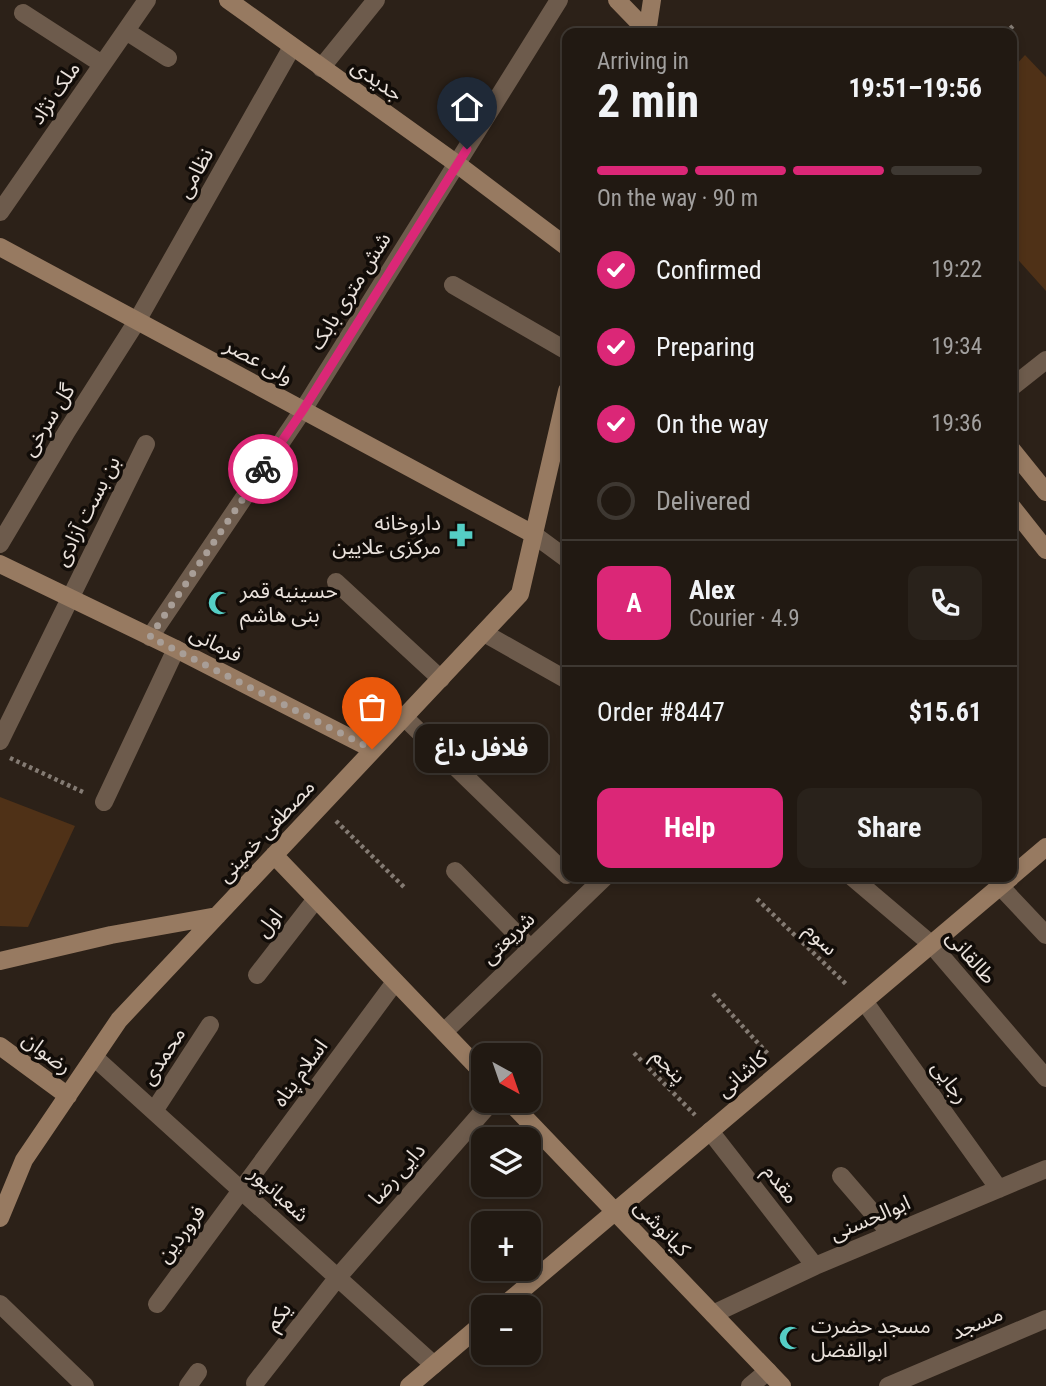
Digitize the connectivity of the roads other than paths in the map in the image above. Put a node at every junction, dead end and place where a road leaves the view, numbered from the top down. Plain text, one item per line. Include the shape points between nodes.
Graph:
1 (147, 0) edge
2 (228, 0) edge
3 (376, 0) edge
4 (559, 0) edge
5 (617, 0) edge
6 (652, 0) edge
7 (23, 13) dead end
8 (645, 28) edge
9 (650, 28) edge
10 (125, 31) junction
11 (292, 47) junction
12 (168, 58) dead end
13 (102, 64) junction
14 (321, 68) junction
15 (457, 164) junction
16 (0, 212) edge
17 (562, 243) edge
18 (0, 247) edge
19 (453, 285) dead end
20 (137, 321) junction
21 (562, 348) edge
22 (1046, 360) edge
23 (1017, 383) edge
24 (303, 410) junction
25 (562, 427) edge
26 (146, 444) dead end
27 (1017, 456) edge
28 (1046, 492) edge
29 (1017, 513) edge
30 (533, 534) junction
31 (0, 544) edge
32 (1046, 550) edge
33 (562, 555) edge
34 (0, 564) edge
35 (336, 582) dead end
36 (69, 597) junction
37 (484, 633) junction
38 (150, 637) junction
39 (176, 649) junction
40 (562, 677) edge
41 (440, 679) junction
42 (404, 717) junction
43 (0, 741) edge
44 (372, 749) junction
45 (104, 802) road end
46 (1046, 847) edge
47 (274, 855) junction
48 (562, 870) edge
49 (455, 871) dead end
50 (1017, 872) edge
51 (574, 882) edge
52 (600, 882) edge
53 (858, 882) edge
54 (1006, 882) edge
55 (1009, 882) edge
56 (586, 894) junction
57 (316, 899) junction
58 (217, 916) junction
59 (1046, 935) edge
60 (931, 944) junction
61 (530, 948) junction
62 (0, 961) edge
63 (257, 975) dead end
64 (395, 982) junction
65 (864, 1001) junction
66 (210, 1025) dead end
67 (444, 1032) junction
68 (0, 1046) edge
69 (94, 1057) junction
70 (471, 1060) edge
71 (1046, 1078) edge
72 (68, 1096) junction
73 (154, 1111) junction
74 (482, 1113) edge
75 (520, 1113) edge
76 (710, 1131) junction
77 (1046, 1169) edge
78 (841, 1176) dead end
79 (999, 1189) junction
80 (242, 1191) junction
81 (615, 1212) junction
82 (0, 1218) edge
83 (891, 1234) junction
84 (815, 1266) junction
85 (338, 1277) junction
86 (516, 1295) edge
87 (0, 1304) edge
88 (157, 1304) dead end
89 (713, 1314) junction
90 (1046, 1319) edge
91 (471, 1333) edge
92 (434, 1365) junction
93 (768, 1371) junction
94 (255, 1383) dead end
95 (85, 1386) edge
96 (409, 1386) edge
97 (750, 1386) edge
98 (782, 1386) edge
99 (888, 1386) edge

1 - 10 street, ملک نژاد
2 - 11 street, جدیدی
3 - 14 street
4 - 15 street, شش متری بابک
5 - 8 street
6 - 9 street
7 - 13 street
10 - 12 street
10 - 13 street, ملک نژاد
11 - 14 street, جدیدی
11 - 20 street, نظامی
13 - 16 street, ملک نژاد
14 - 15 street, جدیدی
15 - 17 street, جدیدی
15 - 24 street, شش متری بابک
18 - 20 street, ولی عصر
19 - 21 street
20 - 24 street, ولی عصر
20 - 31 street, گل سرخی
22 - 23 street
24 - 30 street, ولی عصر
24 - 38 street, شش متری بابک
25 - 30 street, مصطفی خمینی
26 - 36 street, بن بست آزادی
27 - 28 street
29 - 32 street
30 - 33 street
30 - 37 street, مصطفی خمینی via 520,594
34 - 36 street, فرمانی
35 - 41 street
36 - 38 street, فرمانی
36 - 43 street, بن بست آزادی
37 - 40 street
37 - 41 street, مصطفی خمینی
38 - 39 street, فرمانی
39 - 44 street, فرمانی
39 - 45 street
41 - 42 street, مصطفی خمینی
42 - 44 street, مصطفی خمینی
42 - 48 street
44 - 47 street, مصطفی خمینی
46 - 50 street, کاشانی
47 - 57 street
47 - 58 street, مصطفی خمینی
49 - 61 street
51 - 56 street
52 - 56 street, شریعتی
53 - 60 street, طالقانی
54 - 60 street, کاشانی
55 - 59 street
56 - 61 street, شریعتی
57 - 63 street, اول
57 - 64 street
58 - 62 street
58 - 69 street, مصطفی خمینی via 119,1020
60 - 65 street, کاشانی
60 - 71 street, طالقانی
61 - 67 street, شریعتی
64 - 67 street
64 - 80 street, اسلام پناه
65 - 76 street, کاشانی
65 - 79 street, رجایی
66 - 73 street, محمدی
67 - 70 street
68 - 72 street, رضوان
69 - 72 street, مصطفی خمینی
69 - 73 street, شعبانپور
72 - 82 street, مصطفی خمینی via 24,1160
73 - 80 street, شعبانپور
74 - 85 street, دایی رضا
75 - 81 street, کیانوشی
76 - 81 street, کاشانی
76 - 84 street, مقدم
77 - 79 street, ابوالحسنی
78 - 83 street
79 - 83 street, ابوالحسنی
80 - 85 street, شعبانپور
80 - 88 street, فروردین
81 - 86 street, کاشانی
81 - 89 street, کیانوشی
83 - 84 street, ابوالحسنی
84 - 89 street, ابوالحسنی
85 - 92 street, شعبانپور
85 - 94 street, یکم
87 - 95 street
89 - 93 street, کیانوشی
90 - 99 street, مسجد
91 - 92 street
92 - 96 street
93 - 97 street
93 - 98 street, کیانوشی

